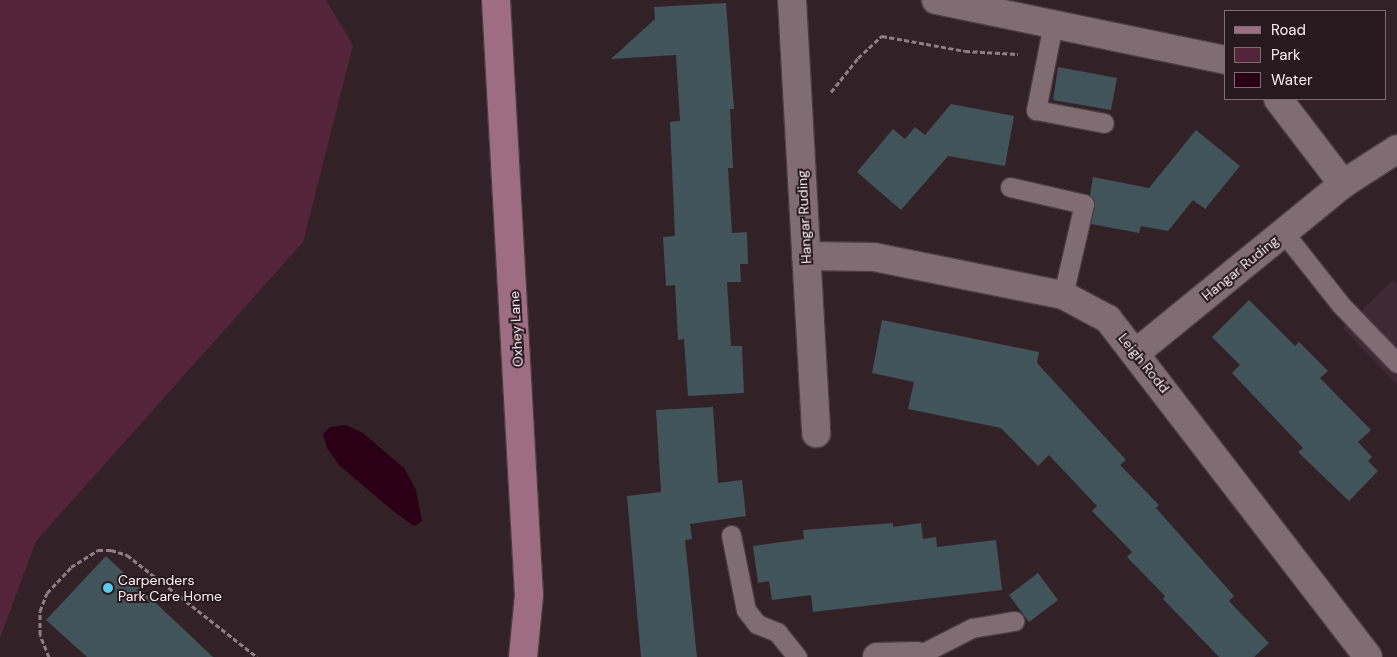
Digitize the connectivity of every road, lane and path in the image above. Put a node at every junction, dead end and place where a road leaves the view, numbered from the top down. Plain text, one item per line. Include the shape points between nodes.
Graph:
1 (496, 0) edge
2 (792, 0) edge
3 (936, 0) edge
4 (1052, 24) junction
5 (1046, 55) junction
6 (1224, 60) edge
7 (1279, 100) edge
8 (1104, 122) dead end
9 (800, 133) junction
10 (1397, 149) edge
11 (1343, 184) junction
12 (1010, 187) dead end
13 (1284, 233) junction
14 (806, 256) junction
15 (1063, 295) junction
16 (1137, 352) junction
17 (1397, 363) edge
18 (816, 433) dead end
19 (731, 535) dead end
20 (1014, 621) dead end
21 (917, 656) joint
22 (49, 657) edge
23 (257, 657) edge
24 (523, 657) edge
25 (797, 657) edge
26 (877, 657) edge
27 (1368, 657) edge

1 - 24 main road, Oxhey Lane via 529,595
2 - 9 street, Hangar Ruding
3 - 4 street
4 - 5 lane
4 - 6 street
5 - 8 lane via 1036,110
5 - 9 path via 965,51 882,36 845,72
7 - 11 street
9 - 14 street, Hangar Ruding
10 - 11 street, Hangar Ruding
11 - 13 street, Hangar Ruding
12 - 15 lane via 1084,204
13 - 16 street, Hangar Ruding
13 - 17 lane via 1341,305
14 - 15 street, Leigh Rodd via 874,257
14 - 18 street, Hangar Ruding
15 - 16 street, Leigh Rodd via 1108,319
16 - 27 street, Leigh Rodd
19 - 25 lane via 746,610 757,624 777,632
20 - 21 lane via 972,628
21 - 26 street
22 - 23 path via 40,635 40,611 47,593 71,567 98,550 111,550 127,555

